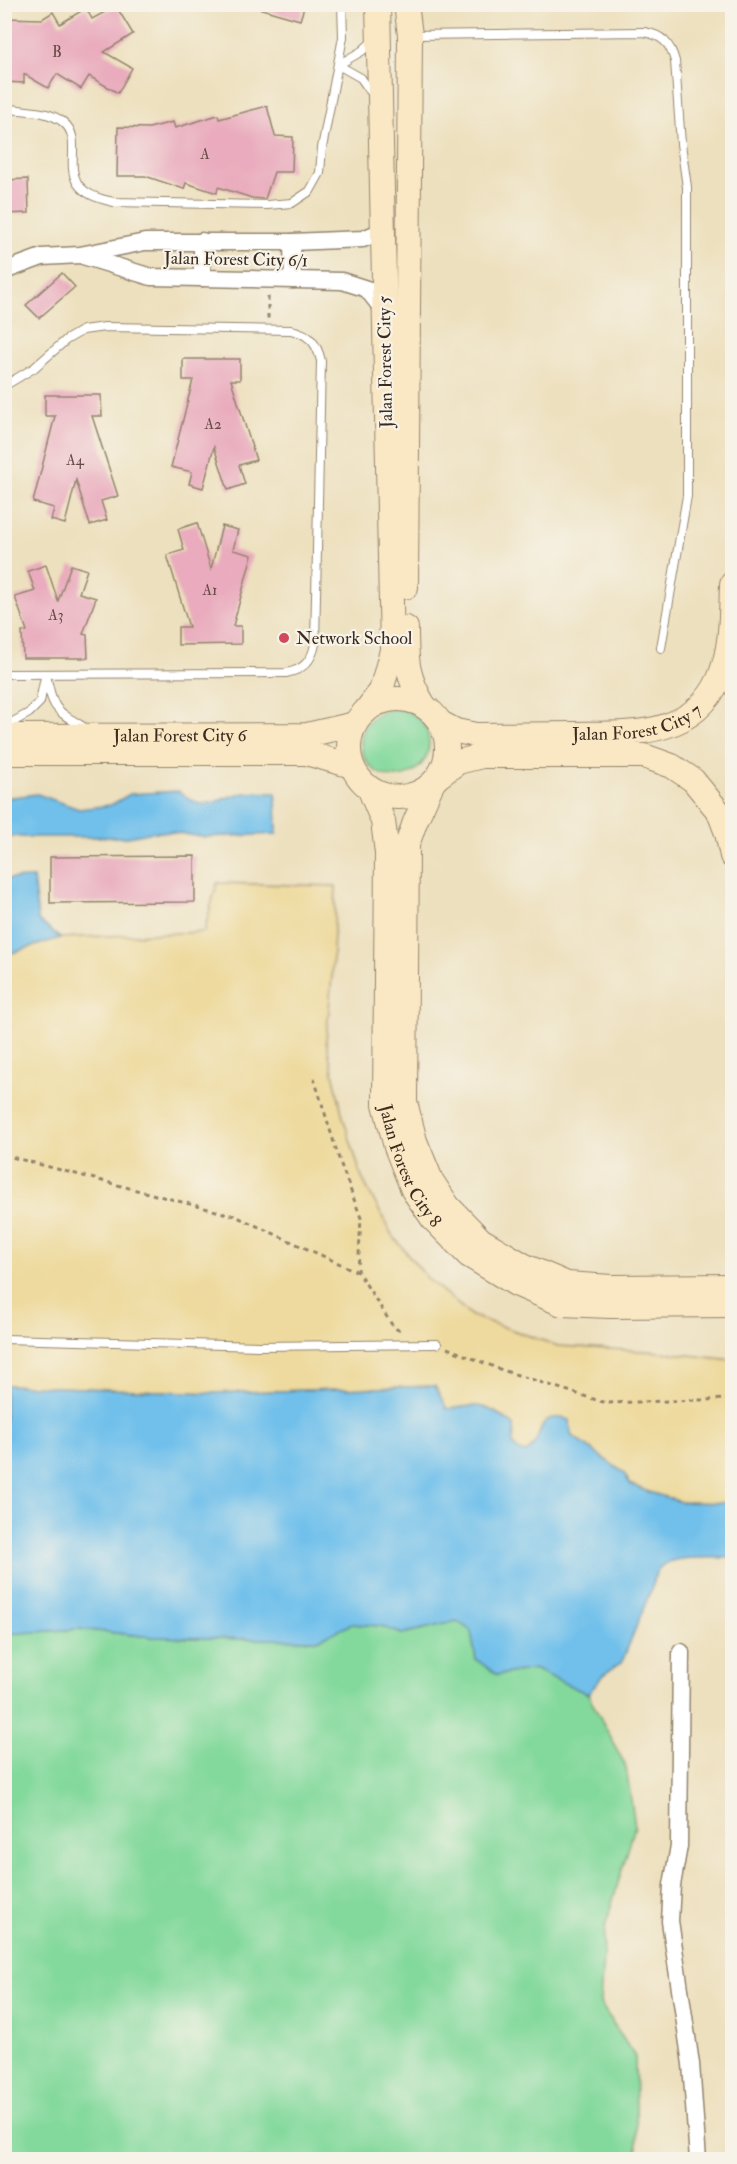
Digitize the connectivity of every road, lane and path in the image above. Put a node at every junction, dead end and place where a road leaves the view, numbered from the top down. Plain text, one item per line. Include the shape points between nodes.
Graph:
1 (342, 4) edge
2 (378, 4) edge
3 (406, 4) edge
4 (410, 34) junction
5 (378, 37) junction
6 (338, 65) junction
7 (380, 105) junction
8 (4, 108) edge
9 (384, 230) junction
10 (202, 241) junction
11 (292, 242) junction
12 (80, 255) junction
13 (4, 271) edge
14 (202, 278) junction
15 (268, 279) junction
16 (292, 279) junction
17 (384, 311) junction
18 (268, 330) junction
19 (4, 386) edge
20 (732, 584) edge
21 (661, 648) dead end
22 (4, 674) edge
23 (46, 674) junction
24 (433, 715) junction
25 (359, 718) junction
26 (4, 727) edge
27 (98, 735) junction
28 (4, 736) edge
29 (4, 753) edge
30 (352, 766) junction
31 (436, 780) junction
32 (370, 790) junction
33 (732, 856) edge
34 (314, 1078) dead end
35 (4, 1155) edge
36 (358, 1272) junction
37 (732, 1286) edge
38 (732, 1305) edge
39 (405, 1332) dead end
40 (4, 1339) edge
41 (437, 1344) joint
42 (732, 1399) edge
43 (681, 1652) dead end
44 (698, 2160) edge

1 - 6 lane via 343,37
2 - 5 street, Jalan Forest City 5
3 - 4 street, Jalan Forest City 5
4 - 21 lane via 644,32 665,40 672,50 687,187 687,496
4 - 24 street, Jalan Forest City 5 via 406,650 413,688
5 - 6 lane
5 - 7 street, Jalan Forest City 5
6 - 7 lane via 361,78
6 - 8 lane via 320,173 310,190 292,203 125,203 96,199 80,189 74,174 72,134 64,122 44,113
7 - 9 street, Jalan Forest City 5
9 - 11 street, Jalan Forest City 6/1 via 363,239
9 - 17 street, Jalan Forest City 5
10 - 11 street, Jalan Forest City 6/1
10 - 12 street, Jalan Forest City 6/1 via 145,242
10 - 14 street
11 - 16 street
12 - 13 street, Jalan Forest City 6/1 via 42,257
12 - 14 street, Jalan Forest City 6/1 via 151,277
14 - 15 street, Jalan Forest City 6/1
15 - 16 street, Jalan Forest City 6/1
15 - 18 path
16 - 17 street, Jalan Forest City 6/1 via 342,281 367,290
17 - 25 street, Jalan Forest City 5 via 392,650 381,691
18 - 19 lane via 83,330
18 - 23 lane via 303,333 319,349 321,361 313,655 297,671 286,673
20 - 24 street, Jalan Forest City 7 via 729,641 719,679 704,702 669,726 641,733 476,735 456,731
22 - 23 lane
23 - 26 lane via 40,702
23 - 27 lane via 57,710
24 - 25 street via 416,702 394,699 383,701
24 - 31 street via 447,744 447,755
25 - 27 street, Jalan Forest City 6 via 307,735
25 - 30 street via 349,745
27 - 28 street, Jalan Forest City 6
29 - 30 street, Jalan Forest City 6 via 306,753
30 - 32 street
31 - 32 street via 413,796 402,798
31 - 33 street, Jalan Forest City 7 via 458,762 483,756 644,756 672,766 693,780 718,812
31 - 37 street, Jalan Forest City 8 via 407,846 405,1102 431,1180 448,1206 481,1240 525,1266 567,1284
32 - 38 street, Jalan Forest City 8 via 383,821 387,854 385,1104 413,1190 433,1219 468,1255 516,1284 562,1304
34 - 36 path via 361,1218
35 - 36 path via 235,1216
36 - 39 path via 394,1328
40 - 41 lane via 260,1346
41 - 42 path via 502,1370 606,1403
43 - 44 street via 679,1846 670,1921 691,2064

